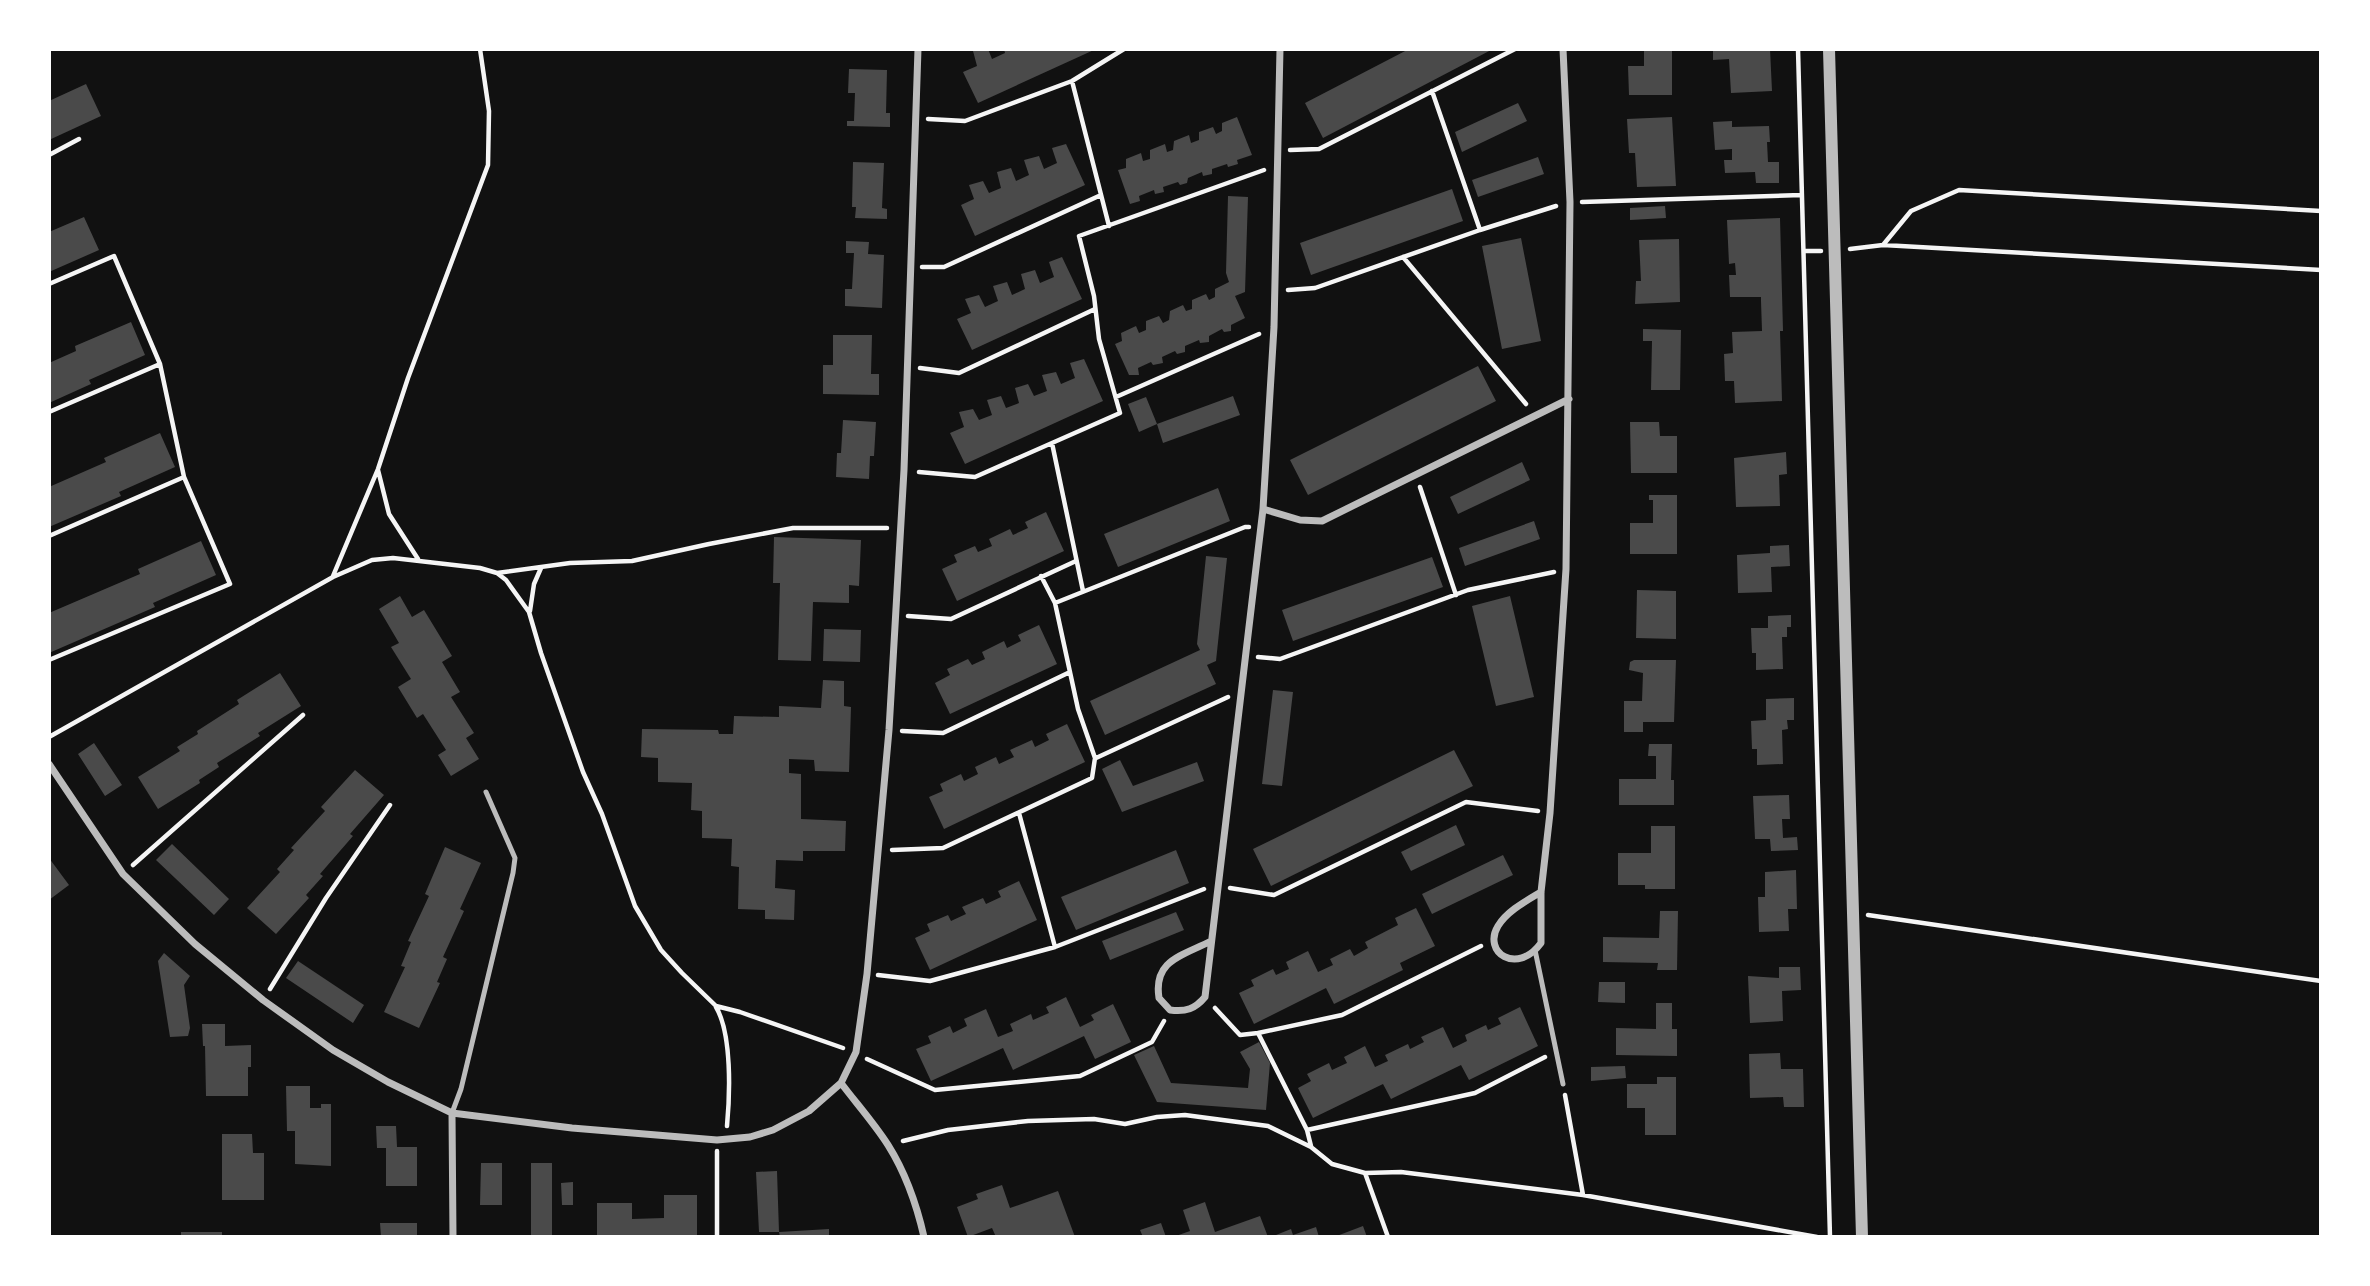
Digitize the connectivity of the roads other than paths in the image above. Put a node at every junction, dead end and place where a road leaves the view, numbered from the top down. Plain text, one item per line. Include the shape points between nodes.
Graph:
1 (918, 49) edge
2 (1280, 49) edge
3 (1563, 49) edge
4 (1829, 49) edge
5 (1569, 399) junction
6 (1263, 509) junction
7 (49, 764) edge
8 (486, 792) dead end
9 (1541, 892) junction
10 (1210, 941) junction
11 (1535, 950) junction
12 (841, 1083) junction
13 (1563, 1084) road end
14 (452, 1113) junction
15 (453, 1237) edge
16 (924, 1237) edge
17 (1863, 1237) edge

1 - 12 street via 909,367 889,730 867,974 856,1052
2 - 6 street via 1274,327
3 - 5 street via 1570,202
4 - 17 street
5 - 6 street via 1322,521
5 - 9 street via 1566,569
6 - 10 street
7 - 14 street via 123,874 195,944 333,1050
8 - 14 lane via 515,858
9 - 11 street via 1541,943
9 - 11 street via 1514,909 1495,935 1500,955 1511,960
10 - 10 street via 1165,966 1158,976 1159,998 1170,1010 1188,1010 1205,997
11 - 13 lane
12 - 14 street via 809,1111 773,1130 717,1140
12 - 16 street via 888,1145 905,1178
14 - 15 street

